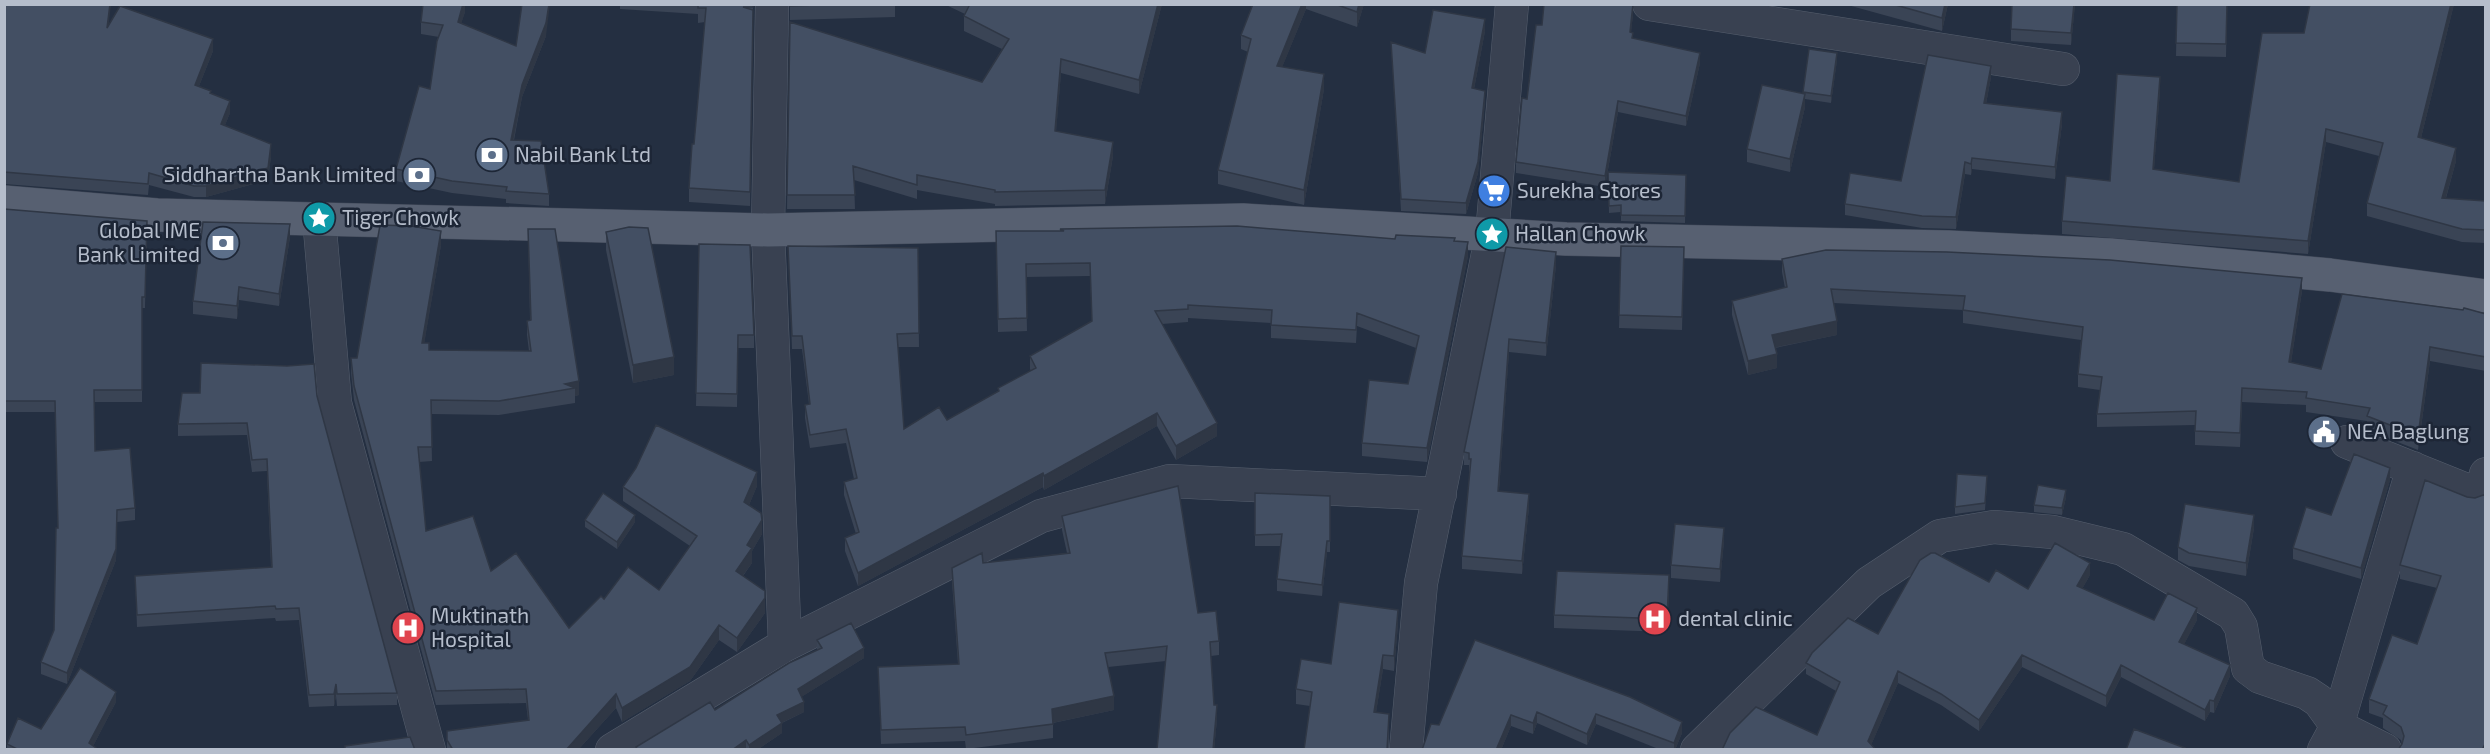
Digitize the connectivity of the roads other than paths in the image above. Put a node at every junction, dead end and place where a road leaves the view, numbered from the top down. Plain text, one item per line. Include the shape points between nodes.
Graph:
1 (772, 4) edge
2 (1512, 4) edge
3 (1649, 4) edge
4 (2063, 69) dead end
5 (4, 202) edge
6 (319, 218) junction
7 (768, 230) junction
8 (1492, 234) junction
9 (2486, 296) edge
10 (2347, 442) dead end
11 (2413, 468) junction
12 (2486, 474) edge
13 (1440, 494) junction
14 (786, 645) junction
15 (2331, 738) edge
16 (429, 750) edge
17 (612, 750) edge
18 (1406, 750) edge
19 (1697, 750) edge
20 (2385, 750) edge

1 - 7 street
2 - 8 street
3 - 4 street
5 - 6 main road via 157,215
6 - 7 main road
6 - 16 street via 335,403
7 - 8 main road via 1244,220
7 - 14 street
8 - 9 main road via 2111,255 2330,275
8 - 13 street
10 - 11 street
11 - 12 street via 2474,493 2482,489
11 - 15 street
13 - 14 street via 1170,481 1041,516
13 - 18 street via 1421,583
14 - 17 street
15 - 19 street via 2319,701 2248,668 2241,627 2233,614 2210,598 2123,549 2053,532 1994,527 1940,536 1869,583
15 - 20 street

